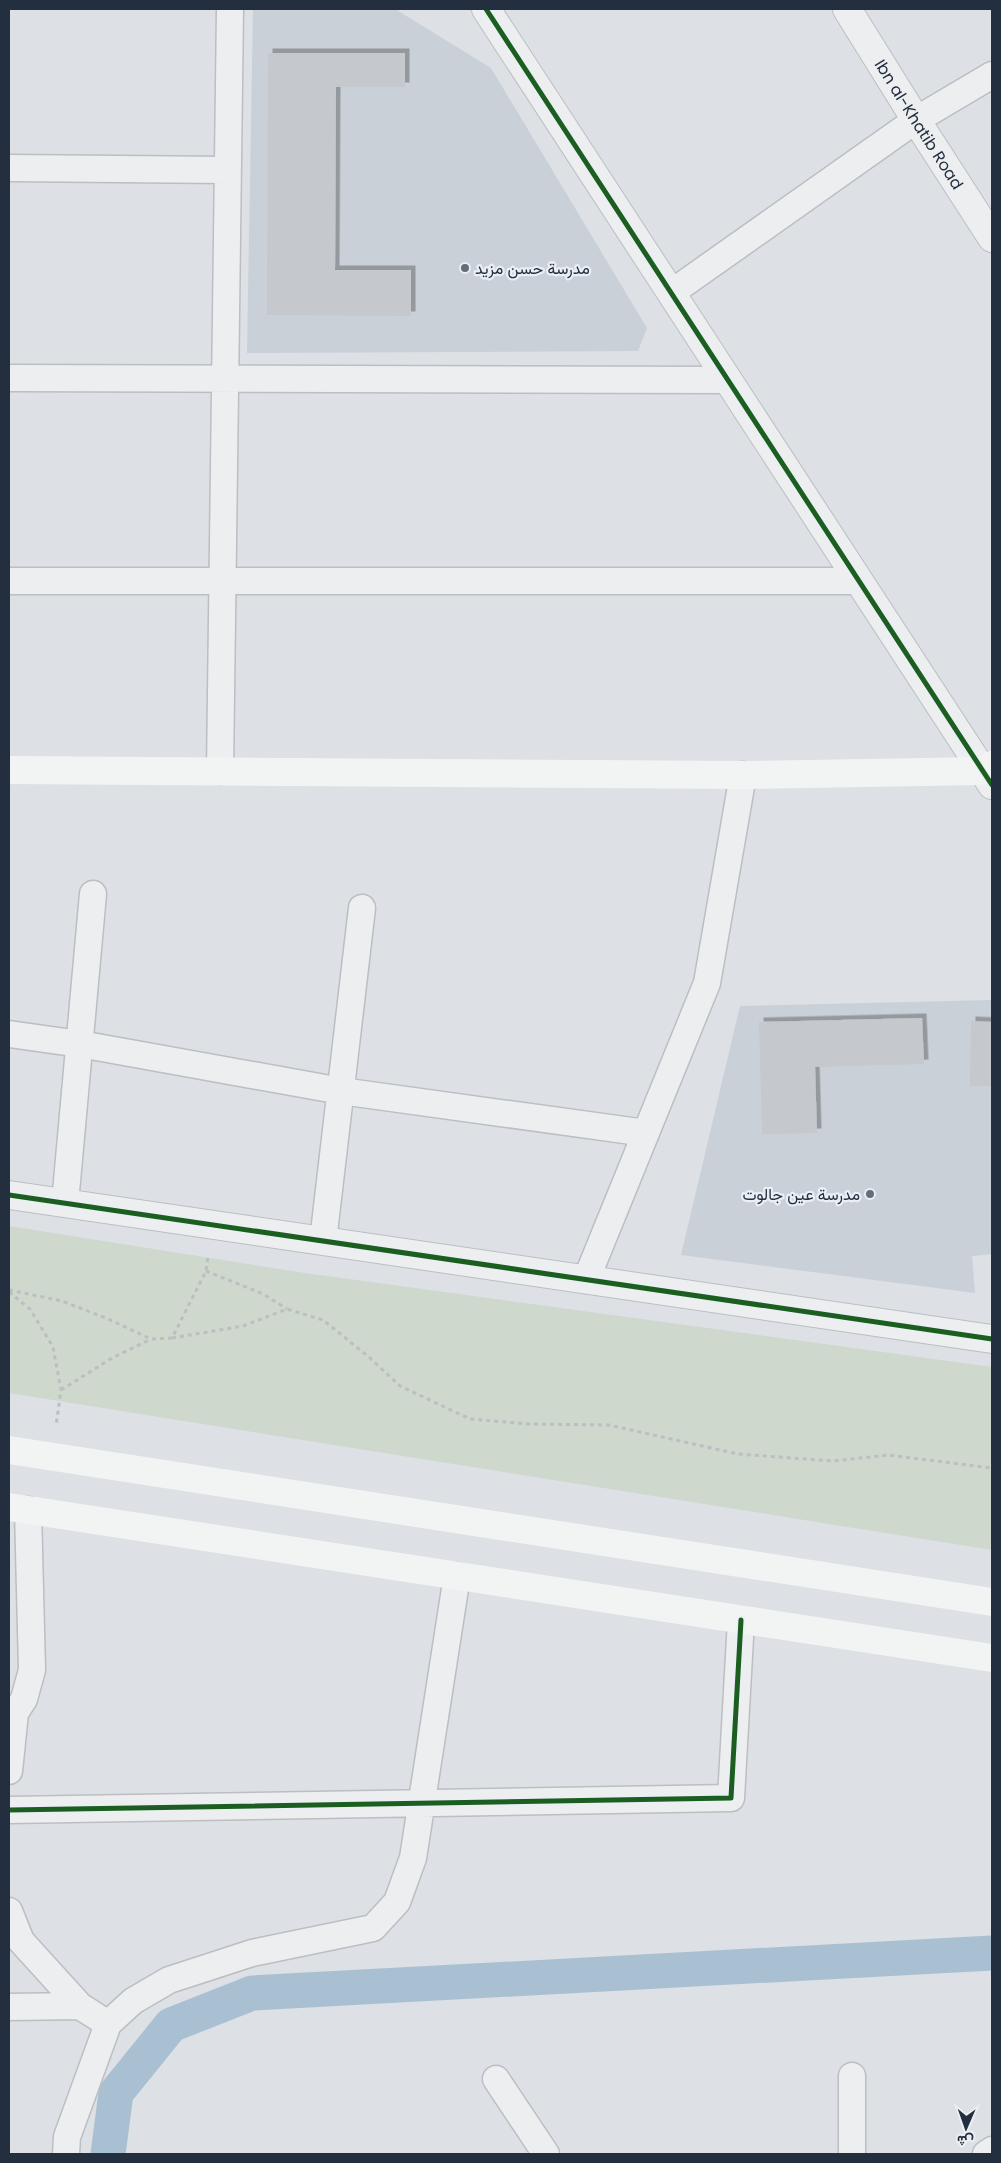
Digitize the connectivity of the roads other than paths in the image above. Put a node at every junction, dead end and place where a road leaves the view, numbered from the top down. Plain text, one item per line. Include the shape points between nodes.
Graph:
1 (230, 9) edge
2 (486, 9) edge
3 (847, 9) edge
4 (992, 74) edge
5 (916, 120) junction
6 (9, 168) edge
7 (228, 170) junction
8 (992, 238) edge
9 (671, 294) junction
10 (9, 378) edge
11 (225, 380) junction
12 (728, 380) junction
13 (9, 581) edge
14 (859, 581) junction
15 (222, 582) junction
16 (9, 770) edge
17 (220, 772) junction
18 (743, 774) junction
19 (989, 774) edge
20 (93, 894) dead end
21 (362, 908) dead end
22 (9, 1034) edge
23 (80, 1044) junction
24 (341, 1091) junction
25 (646, 1132) junction
26 (9, 1195) edge
27 (66, 1203) junction
28 (324, 1241) junction
29 (586, 1280) junction
30 (992, 1339) edge
31 (9, 1450) edge
32 (18, 1508) edge
33 (457, 1576) junction
34 (992, 1602) edge
35 (742, 1620) junction
36 (992, 1658) edge
37 (9, 1771) edge
38 (422, 1803) junction
39 (9, 1810) edge
40 (9, 1911) edge
41 (80, 2006) junction
42 (9, 2007) edge
43 (108, 2024) junction
44 (852, 2076) dead end
45 (496, 2079) dead end
46 (992, 2150) edge
47 (66, 2154) edge
48 (546, 2154) edge
49 (852, 2154) edge
50 (986, 2154) edge

1 - 7 street
2 - 9 street
3 - 5 street, Ibn al-Khatib Road
4 - 5 street
5 - 8 street, Ibn al-Khatib Road
5 - 9 street
6 - 7 street
7 - 11 street
9 - 12 street
10 - 11 street
11 - 12 street
11 - 15 street
12 - 14 street
13 - 15 street
14 - 15 street
14 - 19 street
15 - 17 street
16 - 17 main road
17 - 18 main road
18 - 19 main road
18 - 25 street via 706,983
20 - 23 street
21 - 24 street
22 - 23 street
23 - 24 street
23 - 27 street
24 - 25 street
24 - 28 street
25 - 29 street
26 - 27 street
27 - 28 street
28 - 29 street
29 - 30 street
31 - 34 main road
32 - 33 main road
32 - 37 street via 32,1670 24,1699 15,1714
33 - 35 main road
33 - 38 street
35 - 36 main road
35 - 38 street via 731,1798
38 - 39 street
38 - 43 street via 412,1858 398,1902 373,1928 252,1953 169,1980 133,2001
40 - 41 street via 21,1941
41 - 42 street
41 - 43 street
43 - 47 street via 67,2137
44 - 49 street
45 - 48 street
46 - 50 street

